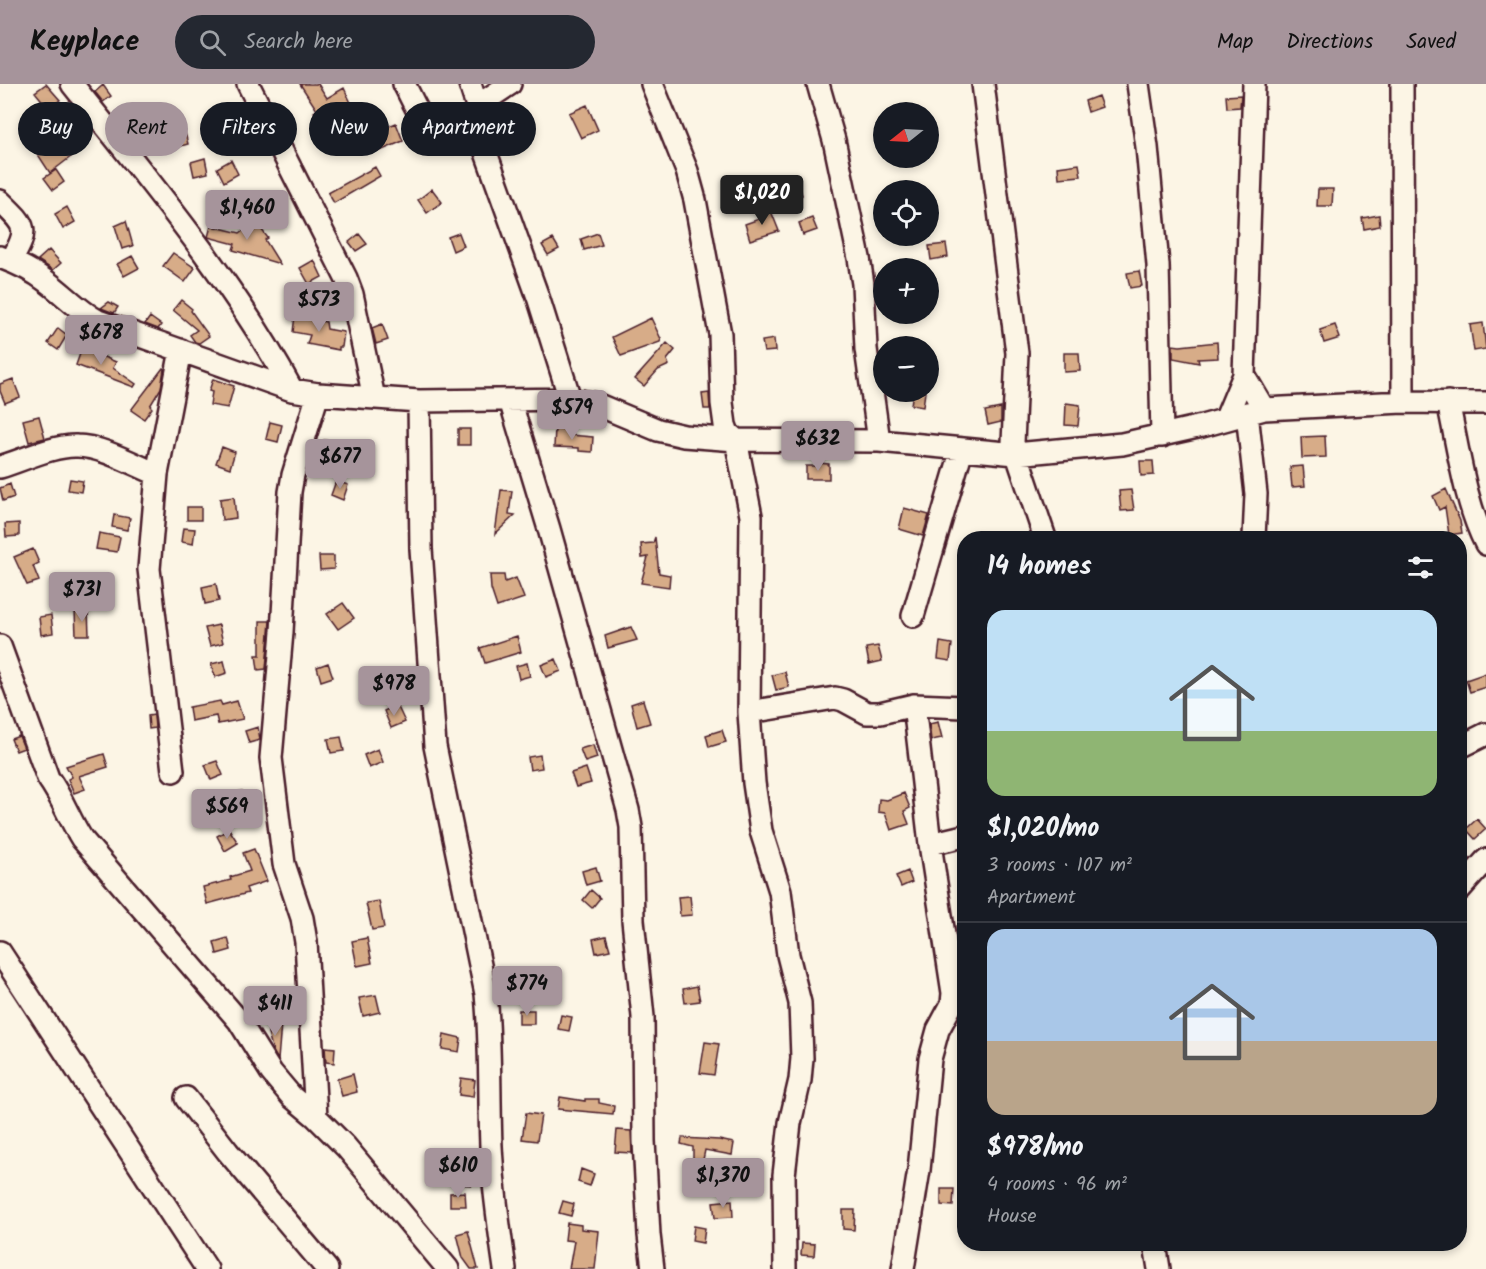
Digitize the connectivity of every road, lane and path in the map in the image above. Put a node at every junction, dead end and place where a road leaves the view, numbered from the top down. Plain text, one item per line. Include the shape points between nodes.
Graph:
1 (72, 84) edge
2 (248, 84) edge
3 (404, 84) edge
4 (470, 84) edge
5 (510, 84) edge
6 (652, 84) edge
7 (818, 84) edge
8 (983, 84) edge
9 (1138, 84) edge
10 (1254, 84) edge
11 (1402, 84) edge
12 (414, 102) edge
13 (474, 102) edge
14 (490, 102) edge
15 (491, 156) edge
16 (0, 201) edge
17 (5, 259) edge
18 (181, 350) junction
19 (1244, 375) junction
20 (292, 390) junction
21 (318, 394) junction
22 (374, 398) junction
23 (570, 399) junction
24 (510, 400) junction
25 (419, 401) junction
26 (1403, 402) junction
27 (1448, 402) junction
28 (1486, 403) edge
29 (1255, 411) junction
30 (1226, 418) junction
31 (1162, 436) junction
32 (736, 440) junction
33 (879, 441) junction
34 (962, 449) junction
35 (1016, 454) junction
36 (0, 467) edge
37 (157, 474) junction
38 (1043, 531) edge
39 (1254, 531) edge
40 (1486, 544) edge
41 (913, 616) dead end
42 (0, 646) edge
43 (914, 705) junction
44 (957, 706) edge
45 (749, 712) junction
46 (1486, 734) edge
47 (1467, 744) edge
48 (173, 771) dead end
49 (957, 838) edge
50 (930, 844) junction
51 (1486, 860) edge
52 (1467, 882) edge
53 (0, 952) edge
54 (186, 1098) dead end
55 (316, 1117) junction
56 (1156, 1251) edge
57 (207, 1269) edge
58 (327, 1269) edge
59 (448, 1269) edge
60 (505, 1269) edge
61 (653, 1269) edge
62 (785, 1269) edge
63 (903, 1269) edge
64 (1159, 1269) edge

1 - 20 street via 208,258 267,343
2 - 22 street via 346,278
3 - 12 street
4 - 13 street
5 - 14 street
6 - 32 street via 695,200 720,334 725,424
7 - 33 street via 859,258
8 - 35 street via 1017,353 1013,432
9 - 31 street via 1158,265
10 - 19 street
11 - 26 street
15 - 23 street
16 - 17 street via 20,220 24,230 22,243
17 - 18 street via 46,281 98,321
18 - 20 street
18 - 37 street
19 - 29 street
19 - 30 street
20 - 21 street
21 - 22 street
21 - 55 street via 290,492 271,758 284,864 306,942
22 - 25 street
23 - 24 street
23 - 32 street via 596,404 658,430
24 - 25 street
24 - 61 street via 631,828
25 - 60 street via 421,549 430,697 442,785 486,994 494,1192
26 - 27 street
26 - 29 street
27 - 28 street
27 - 40 street via 1472,509
29 - 30 street
29 - 39 street
30 - 31 street
31 - 35 street via 1122,444
32 - 33 street
32 - 45 street via 751,516
33 - 34 street
34 - 35 street
34 - 41 street
35 - 38 street
36 - 37 street via 80,445
37 - 48 street via 149,569
42 - 55 street via 48,778 82,839 239,1021 292,1097
43 - 44 street
43 - 45 street via 867,713 835,698
43 - 50 street
45 - 62 street via 761,831 780,891 788,955 800,1003 801,1069 784,1175
46 - 47 street
49 - 50 street
50 - 63 street via 952,1004 938,1030 930,1059 919,1170
51 - 52 street
53 - 57 street
54 - 58 street
55 - 59 street
56 - 64 street

